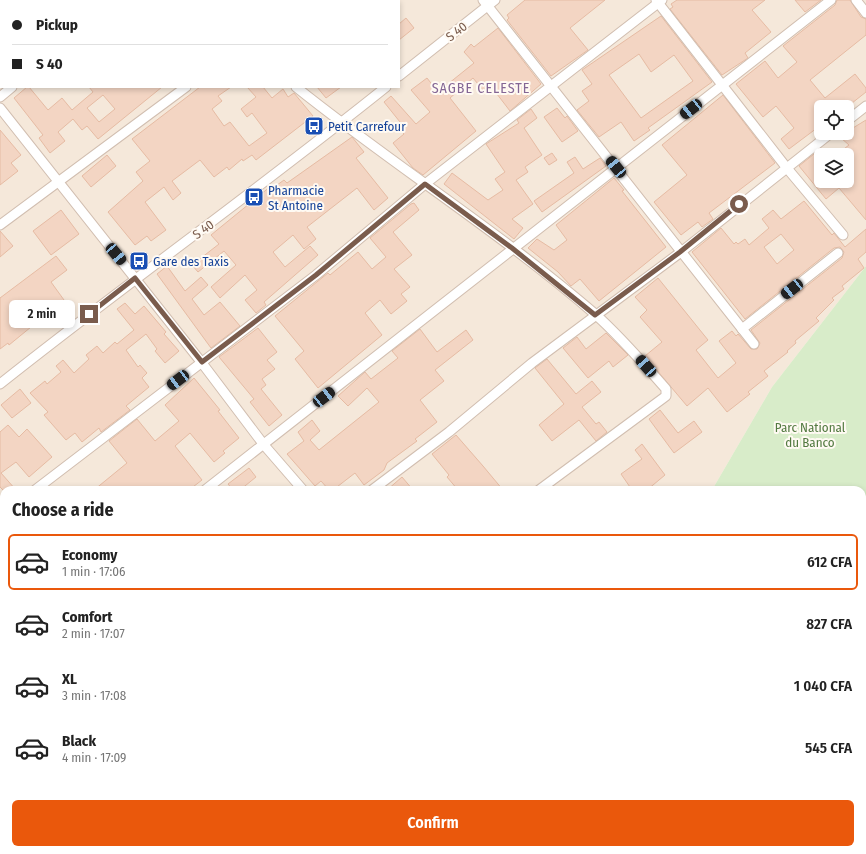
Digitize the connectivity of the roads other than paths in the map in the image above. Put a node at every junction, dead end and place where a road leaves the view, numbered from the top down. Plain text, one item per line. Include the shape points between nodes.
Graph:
1 (831, 0) edge
2 (856, 0) edge
3 (659, 1) edge
4 (488, 2) edge
5 (866, 13) edge
6 (400, 75) edge
7 (721, 85) junction
8 (551, 86) junction
9 (11, 88) edge
10 (185, 88) edge
11 (297, 88) edge
12 (385, 88) edge
13 (0, 97) edge
14 (866, 106) edge
15 (0, 108) edge
16 (854, 115) edge
17 (342, 123) junction
18 (822, 140) edge
19 (616, 167) junction
20 (786, 167) junction
21 (57, 182) junction
22 (425, 184) junction
23 (0, 225) edge
24 (843, 235) dead end
25 (512, 248) junction
26 (680, 252) junction
27 (838, 253) dead end
28 (135, 278) junction
29 (595, 315) junction
30 (742, 329) junction
31 (754, 344) dead end
32 (202, 362) junction
33 (0, 384) edge
34 (264, 445) junction
35 (40, 486) edge
36 (211, 486) edge
37 (300, 486) edge
38 (377, 486) edge
39 (544, 486) edge

1 - 7 street
2 - 5 street
3 - 7 street
3 - 8 street
4 - 6 street, S 40
4 - 8 street
7 - 19 street
7 - 20 street
8 - 19 street
8 - 22 street
9 - 13 street
10 - 21 street
11 - 17 street
12 - 17 street, S 40
14 - 16 street
15 - 21 street
17 - 22 street
17 - 28 street, S 40
18 - 20 street
19 - 25 street via 568,207
19 - 26 street
20 - 24 street
20 - 26 street
21 - 23 street
21 - 28 street
22 - 25 street
22 - 32 street via 316,275
25 - 29 street
25 - 34 street
26 - 29 street
26 - 30 street
27 - 30 street
28 - 32 street
28 - 33 street, S 40
29 - 38 street
29 - 39 street via 636,354 667,392 662,399
30 - 31 street
32 - 34 street
32 - 35 street
34 - 36 street
34 - 37 street

